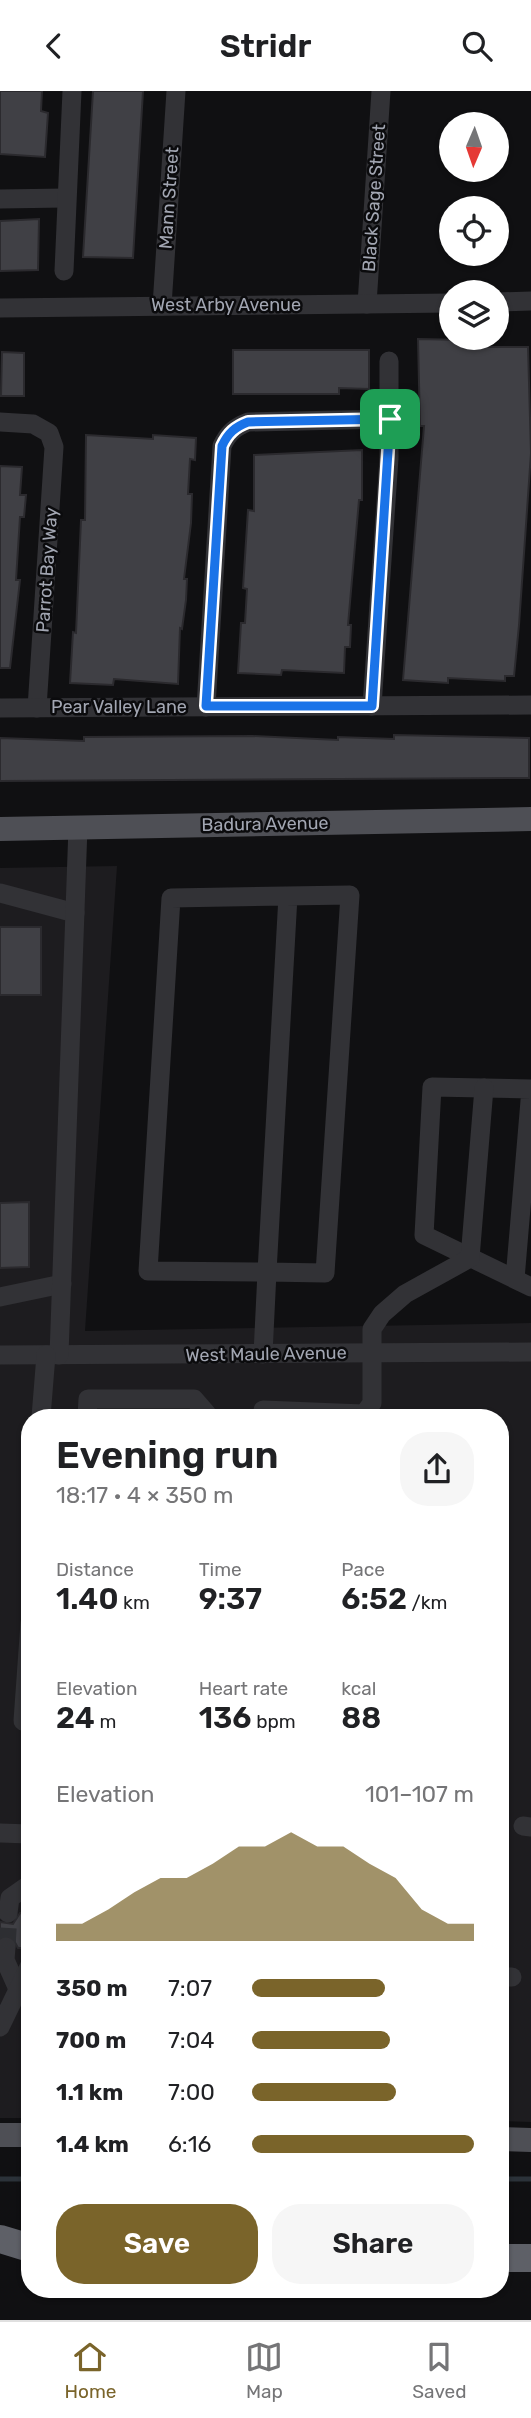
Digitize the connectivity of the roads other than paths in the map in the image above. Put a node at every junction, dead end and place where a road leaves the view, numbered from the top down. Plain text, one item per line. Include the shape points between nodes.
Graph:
1 (72, 91) edge
2 (176, 91) edge
3 (382, 91) edge
4 (65, 198) junction
5 (0, 199) edge
6 (64, 271) dead end
7 (531, 301) edge
8 (509, 302) edge
9 (439, 303) edge
10 (367, 304) junction
11 (162, 306) junction
12 (0, 308) edge
13 (389, 361) dead end
14 (390, 419) junction
15 (0, 422) edge
16 (531, 705) edge
17 (206, 706) junction
18 (372, 706) junction
19 (0, 708) edge
20 (37, 708) junction
21 (531, 819) edge
22 (78, 827) junction
23 (0, 829) edge
24 (0, 893) edge
25 (288, 896) junction
26 (75, 913) junction
27 (484, 1088) junction
28 (470, 1258) junction
29 (267, 1272) junction
30 (523, 1283) edge
31 (62, 1284) junction
32 (0, 1297) edge
33 (372, 1352) junction
34 (531, 1352) edge
35 (263, 1354) junction
36 (0, 1355) edge
37 (53, 1355) junction
38 (43, 1409) edge
39 (87, 1409) edge
40 (203, 1409) edge
41 (367, 1409) edge
42 (0, 1833) edge
43 (21, 1834) edge
44 (21, 1890) edge
45 (8, 1913) tunnel mouth
46 (6, 1947) dead end
47 (21, 1983) edge
48 (18, 1989) junction
49 (2, 2017) edge
50 (0, 2135) edge
51 (21, 2135) edge
52 (509, 2139) edge
53 (531, 2140) edge
54 (0, 2239) edge
55 (21, 2245) edge
56 (0, 2253) edge
57 (21, 2254) edge
58 (509, 2258) edge
59 (531, 2258) edge

1 - 4 street
2 - 11 street, Mann Street
3 - 10 street, Black Sage Street
4 - 5 street
4 - 6 street
7 - 8 street
9 - 10 street, West Arby Avenue
10 - 11 street, West Arby Avenue
11 - 12 street, West Arby Avenue
13 - 14 street
14 - 17 street via 248,422 236,427 222,446
14 - 18 street
15 - 20 street, Parrot Bay Way via 33,423 49,433 55,465
16 - 18 street, Pear Valley Lane
17 - 18 street, Pear Valley Lane
17 - 20 street, Pear Valley Lane
19 - 20 street, Pear Valley Lane
21 - 22 main road, Badura Avenue
22 - 23 main road, Badura Avenue
22 - 26 street
24 - 26 street
25 - 29 street
25 - 29 street via 350,895 325,1273
25 - 29 street via 170,898 148,1271
26 - 31 street
27 - 28 street
27 - 28 street via 432,1087 424,1235
27 - 30 street via 531,1089
28 - 30 street
28 - 33 street via 405,1294 382,1314 372,1329
29 - 35 street
31 - 32 street
31 - 37 street
33 - 34 street, West Maule Avenue
33 - 35 street, West Maule Avenue
33 - 41 street via 372,1403
35 - 37 street, West Maule Avenue
36 - 37 street, West Maule Avenue
37 - 38 street
39 - 40 street via 88,1399 194,1399
42 - 43 street
44 - 45 street via 10,1898
46 - 48 street via 5,1960
47 - 48 street
48 - 49 street
50 - 51 main road
52 - 53 main road
54 - 55 highway
56 - 57 highway
58 - 59 highway

